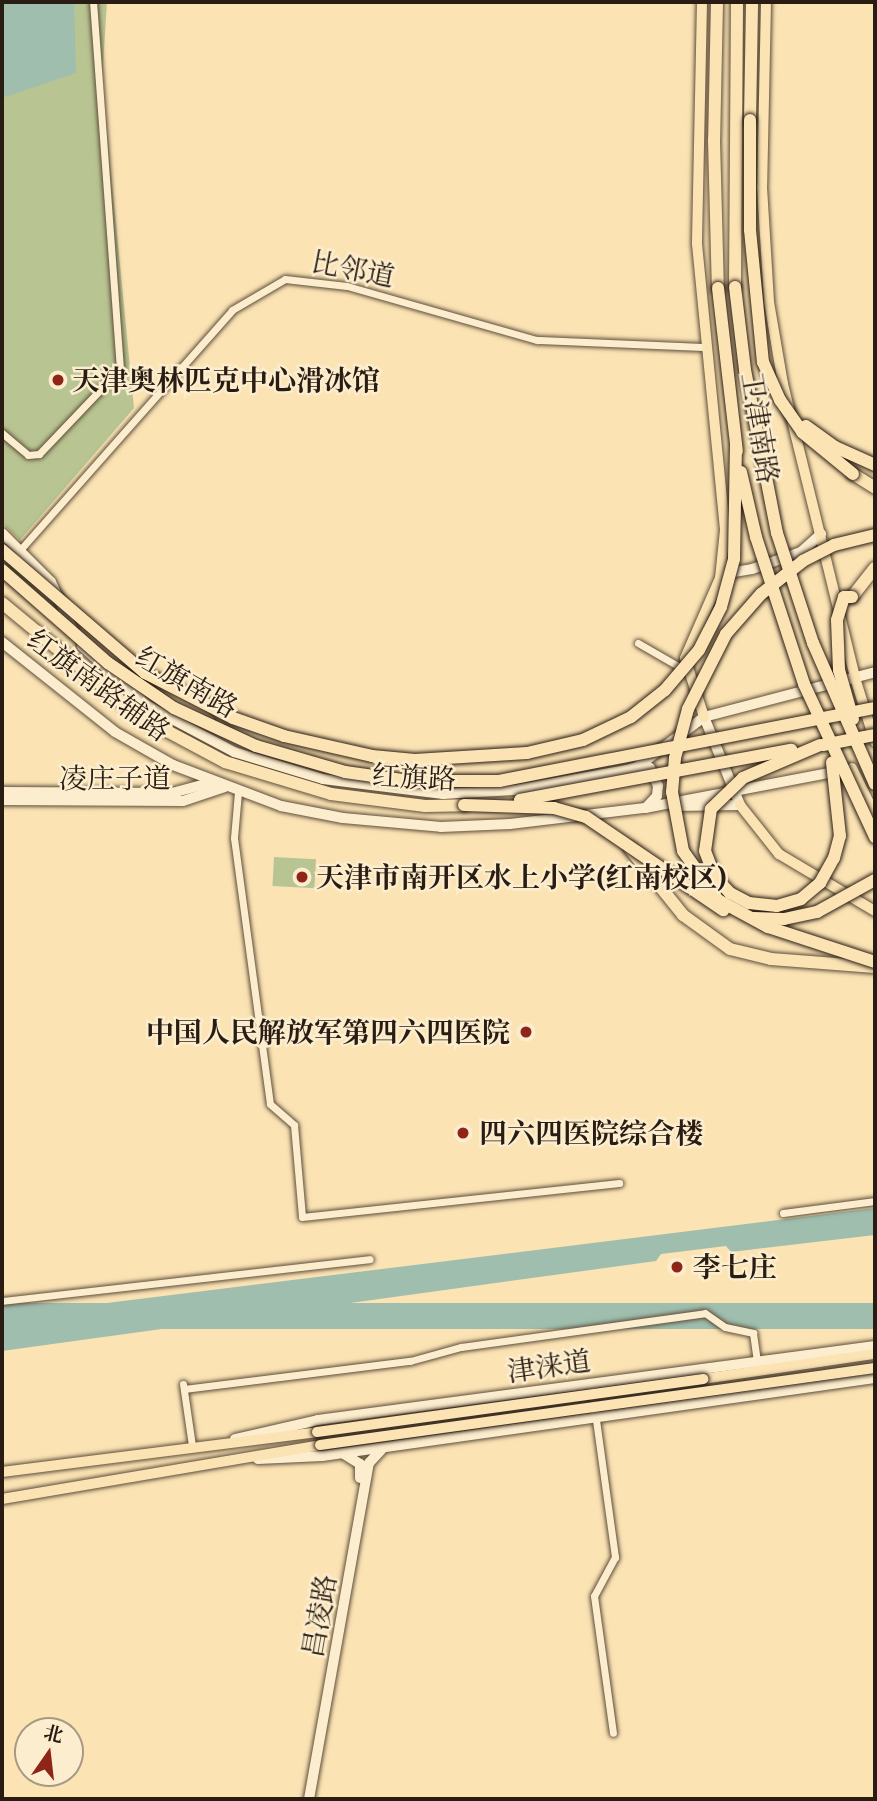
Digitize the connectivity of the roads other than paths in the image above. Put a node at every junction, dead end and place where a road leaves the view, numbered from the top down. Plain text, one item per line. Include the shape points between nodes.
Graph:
1 (93, 2) edge
2 (702, 2) edge
3 (717, 2) edge
4 (737, 2) edge
5 (752, 2) edge
6 (766, 2) edge
7 (705, 347) junction
8 (785, 408) junction
9 (2, 433) edge
10 (736, 445) junction
11 (875, 465) edge
12 (875, 488) edge
13 (2, 533) edge
14 (821, 534) junction
15 (875, 535) edge
16 (2, 550) edge
17 (20, 550) junction
18 (724, 559) junction
19 (875, 568) edge
20 (2, 570) edge
21 (2, 603) edge
22 (2, 642) edge
23 (638, 643) dead end
24 (686, 654) junction
25 (678, 666) joint
26 (875, 672) edge
27 (145, 673) junction
28 (855, 678) junction
29 (875, 708) edge
30 (704, 717) junction
31 (875, 735) edge
32 (229, 736) junction
33 (823, 742) junction
34 (875, 742) edge
35 (870, 761) edge
36 (638, 767) junction
37 (852, 768) junction
38 (377, 776) joint
39 (213, 782) junction
40 (875, 784) edge
41 (225, 787) junction
42 (2, 792) edge
43 (238, 792) junction
44 (733, 792) junction
45 (491, 793) junction
46 (2, 800) edge
47 (664, 804) junction
48 (464, 805) junction
49 (740, 805) junction
50 (645, 808) junction
51 (875, 815) edge
52 (492, 825) junction
53 (621, 838) junction
54 (875, 838) edge
55 (875, 880) edge
56 (875, 911) edge
57 (875, 964) edge
58 (620, 1182) dead end
59 (875, 1201) edge
60 (783, 1213) dead end
61 (370, 1259) dead end
62 (2, 1301) edge
63 (875, 1346) edge
64 (875, 1354) edge
65 (757, 1358) junction
66 (875, 1368) edge
67 (875, 1378) edge
68 (591, 1383) junction
69 (596, 1417) junction
70 (230, 1441) junction
71 (192, 1446) junction
72 (384, 1447) junction
73 (340, 1453) junction
74 (242, 1460) junction
75 (2, 1472) edge
76 (2, 1499) edge
77 (613, 1733) dead end
78 (303, 1799) edge
79 (309, 1799) edge

1 - 9 street via 120,369 39,454 28,455
2 - 7 main road via 696,149
3 - 10 highway, 卫津南路, bridge via 718,288
4 - 35 highway, 卫津南路, bridge via 735,287 747,383 777,533 813,643
5 - 8 highway, bridge via 754,299 763,362
6 - 14 main road via 762,187 769,302 783,384
7 - 17 street, 比邻道 via 537,340 347,286 285,279 232,310
7 - 18 main road via 723,497
8 - 11 highway, bridge via 835,447
8 - 12 highway, bridge via 824,453
10 - 27 highway, bridge via 736,545 714,623 687,667 665,690 631,717 590,737 506,756 415,760 372,756 259,728
10 - 33 highway, 卫津南路, bridge via 768,573
13 - 17 street, 红旗南路辅路
14 - 18 street via 812,547 752,569 734,572
14 - 28 main road
15 - 57 highway, bridge via 834,545 803,561 761,594 732,628 710,659 688,709 675,758 673,792 683,851 718,900 768,927
16 - 27 highway, bridge
17 - 45 street, 红旗南路辅路 via 51,582 80,644 94,661 148,706 204,739 323,779 419,793
18 - 24 main road via 712,601
19 - 35 highway, bridge via 852,597 844,597 836,620 839,670
20 - 32 highway, 红旗南路, bridge via 147,692
21 - 48 highway, 红旗路 via 139,716 225,762 331,794 425,806
22 - 39 street, 红旗南路辅路 via 115,732
23 - 25 street
24 - 25 main road
24 - 30 main road via 687,673
26 - 28 street
27 - 32 highway, bridge
28 - 30 street
28 - 34 main road
29 - 38 highway, 红旗路, bridge via 512,779 439,783
30 - 36 street, 红旗南路辅路
30 - 44 street
31 - 33 highway, 红旗路, bridge
32 - 38 highway, 红旗南路, bridge via 312,765
33 - 33 highway, bridge via 841,819 830,867 815,888 796,901 766,906 740,900 721,885 708,862 704,841 712,809 743,778
33 - 48 highway, 红旗路, bridge via 541,798
33 - 54 highway, 卫津南路, bridge
35 - 37 street
35 - 40 highway, 卫津南路, bridge
36 - 45 street, 红旗南路辅路
36 - 50 street via 650,768 658,786 657,796
37 - 44 street
37 - 51 main road
39 - 41 street, 红旗南路辅路
39 - 42 street, 凌庄子道 via 172,793
41 - 43 street, 红旗南路辅路
41 - 46 street, 凌庄子道 via 183,801
43 - 52 street, 红旗南路辅路 via 281,807 376,822
43 - 58 street via 234,838 270,1104 294,1125 302,1217
44 - 47 street
44 - 49 street
45 - 52 street
47 - 49 street
47 - 50 street, 红旗南路辅路
48 - 53 highway, bridge via 564,810 595,821
49 - 56 main road via 779,854
50 - 52 street, 红旗南路辅路
53 - 55 highway, bridge via 699,897 755,918 784,919 817,912
53 - 57 highway, bridge via 683,915 717,942 772,959
59 - 60 street
61 - 62 street
63 - 65 street, 津涞道
64 - 70 main road, 津涞道, bridge via 317,1433
65 - 68 street, 津涞道
65 - 71 street via 753,1333 725,1327 705,1313 461,1347 410,1361 184,1389
66 - 74 main road, 津涞道, bridge via 320,1445
67 - 69 street, 津涞道
68 - 69 street
68 - 70 street, 津涞道 via 318,1420
69 - 72 street, 津涞道
69 - 77 street via 615,1557 594,1596
70 - 71 main road, 津涞道
71 - 75 main road, 津涞道
72 - 73 street, 津涞道
72 - 79 street, 昌凌路 via 369,1463
73 - 74 street, 津涞道
73 - 78 street, 昌凌路 via 353,1457 361,1468
74 - 76 main road, 津涞道

